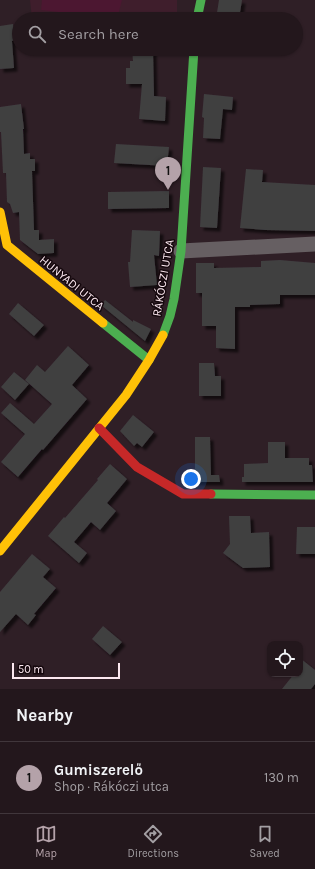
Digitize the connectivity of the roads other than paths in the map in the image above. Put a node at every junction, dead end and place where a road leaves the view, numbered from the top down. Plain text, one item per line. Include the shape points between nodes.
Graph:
1 (201, 0) edge
2 (198, 12) edge
3 (194, 56) edge
4 (0, 212) edge
5 (315, 244) edge
6 (181, 251) junction
7 (149, 360) junction
8 (99, 428) junction
9 (315, 495) edge
10 (0, 551) edge

1 - 2 main road
3 - 6 main road, RÁKÓCZI UTCA
4 - 7 main road, HUNYADI UTCA via 7,245
5 - 6 street
6 - 7 main road, RÁKÓCZI UTCA via 170,316
7 - 8 main road, RÁKÓCZI UTCA via 126,395
8 - 9 main road via 137,467 183,494
8 - 10 main road, RÁKÓCZI UTCA

